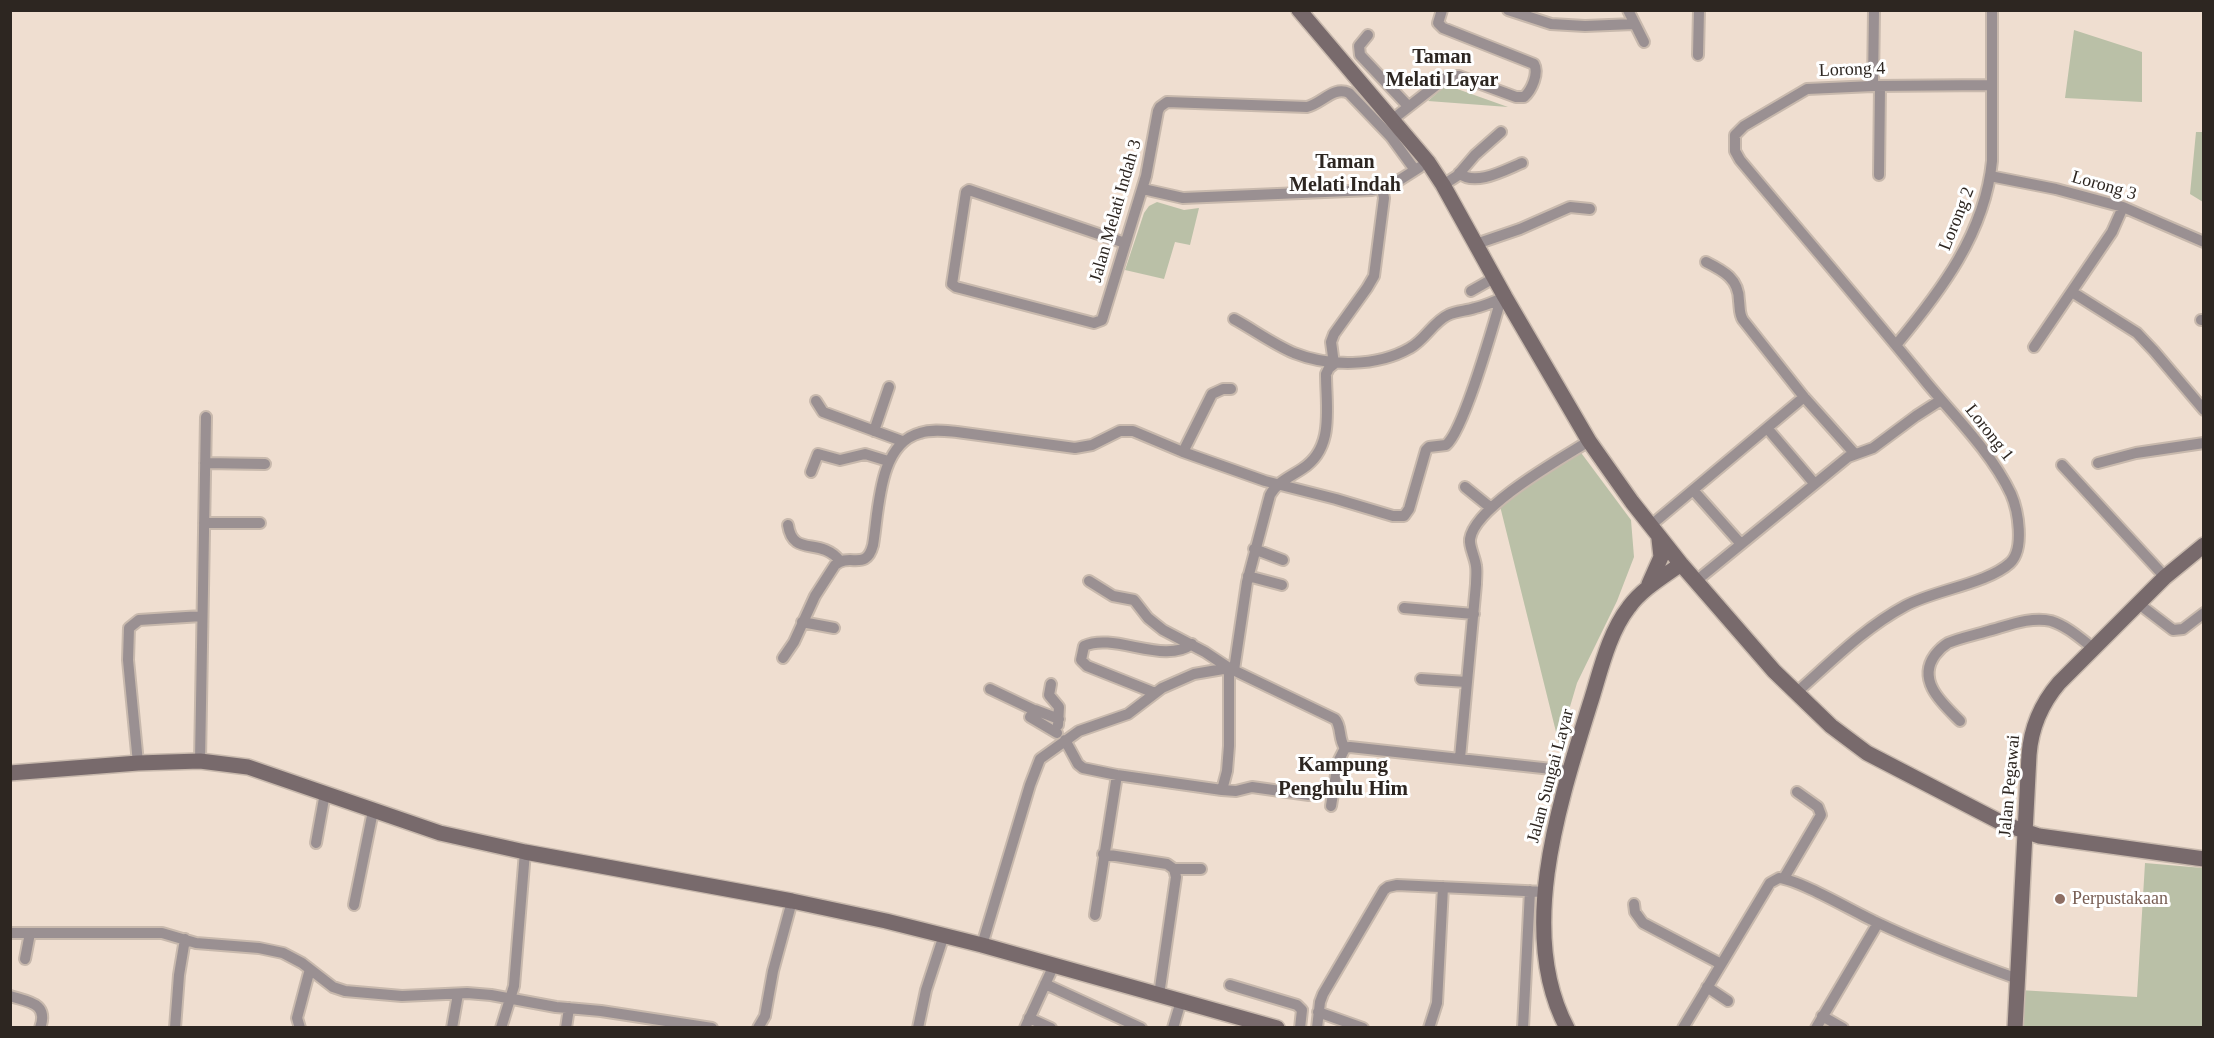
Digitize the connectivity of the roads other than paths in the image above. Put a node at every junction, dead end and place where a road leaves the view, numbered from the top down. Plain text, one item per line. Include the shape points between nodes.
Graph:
1 (1299, 10) edge
2 (1442, 10) edge
3 (1508, 10) edge
4 (1628, 10) edge
5 (1699, 10) edge
6 (1875, 10) edge
7 (1992, 10) edge
8 (1634, 24) junction
9 (1368, 35) dead end
10 (1644, 42) dead end
11 (1698, 56) dead end
12 (1992, 85) junction
13 (1876, 86) junction
14 (1408, 106) junction
15 (1393, 119) junction
16 (1501, 132) dead end
17 (1734, 142) joint
18 (1522, 163) dead end
19 (1422, 166) junction
20 (1459, 173) junction
21 (1879, 175) dead end
22 (1990, 176) junction
23 (1443, 185) junction
24 (1382, 188) junction
25 (1143, 189) junction
26 (2122, 207) junction
27 (1590, 209) dead end
28 (2204, 242) edge
29 (1125, 243) junction
30 (1476, 244) junction
31 (1706, 262) dead end
32 (1494, 278) junction
33 (1471, 291) dead end
34 (2072, 292) junction
35 (1503, 298) junction
36 (1234, 319) dead end
37 (1896, 345) junction
38 (2034, 347) dead end
39 (1334, 364) junction
40 (890, 387) dead end
41 (1231, 389) dead end
42 (1804, 398) junction
43 (1941, 400) junction
44 (816, 401) dead end
45 (2204, 410) edge
46 (206, 417) dead end
47 (1767, 428) junction
48 (874, 431) junction
49 (902, 441) junction
50 (1589, 441) junction
51 (2204, 443) edge
52 (1183, 452) junction
53 (1855, 454) junction
54 (888, 461) junction
55 (205, 463) junction
56 (2098, 463) dead end
57 (265, 464) dead end
58 (2062, 465) dead end
59 (811, 472) dead end
60 (1814, 483) junction
61 (1278, 484) junction
62 (1465, 487) dead end
63 (1693, 490) junction
64 (1491, 508) junction
65 (204, 523) junction
66 (260, 523) dead end
67 (788, 525) dead end
68 (1654, 531) junction
69 (1742, 544) junction
70 (2204, 545) edge
71 (1254, 549) junction
72 (1283, 560) dead end
73 (840, 561) junction
74 (1681, 564) junction
75 (1248, 576) junction
76 (2165, 578) junction
77 (1089, 581) dead end
78 (1696, 581) junction
79 (1282, 585) dead end
80 (1646, 589) junction
81 (2139, 604) junction
82 (1404, 608) dead end
83 (2204, 613) edge
84 (1474, 614) junction
85 (202, 616) junction
86 (802, 622) junction
87 (834, 628) dead end
88 (1192, 644) junction
89 (2093, 648) junction
90 (783, 657) dead end
91 (1231, 669) junction
92 (1420, 679) dead end
93 (1467, 682) junction
94 (1050, 684) dead end
95 (990, 689) dead end
96 (1155, 693) junction
97 (1796, 693) junction
98 (1034, 710) junction
99 (1059, 719) junction
100 (1960, 721) dead end
101 (1059, 740) junction
102 (1346, 748) junction
103 (1460, 758) junction
104 (200, 761) junction
105 (138, 764) junction
106 (1570, 771) junction
107 (10, 773) edge
108 (1117, 775) junction
109 (1222, 790) junction
110 (1797, 792) dead end
111 (325, 793) junction
112 (1309, 795) dead end
113 (1331, 806) dead end
114 (373, 811) junction
115 (2025, 832) junction
116 (316, 843) dead end
117 (525, 852) junction
118 (1103, 854) junction
119 (2204, 859) edge
120 (1174, 869) junction
121 (1201, 869) dead end
122 (1784, 878) junction
123 (1443, 887) junction
124 (1538, 891) junction
125 (792, 901) junction
126 (1634, 904) dead end
127 (354, 905) dead end
128 (1095, 915) dead end
129 (1878, 923) junction
130 (10, 933) edge
131 (30, 933) junction
132 (944, 935) junction
133 (185, 939) junction
134 (982, 945) junction
135 (25, 959) dead end
136 (1721, 964) junction
137 (1054, 965) junction
138 (310, 969) junction
139 (2018, 979) junction
140 (1045, 984) junction
141 (1230, 985) dead end
142 (1707, 987) junction
143 (458, 994) junction
144 (1160, 994) junction
145 (10, 996) edge
146 (511, 998) junction
147 (1181, 1001) junction
148 (1728, 1001) dead end
149 (569, 1008) junction
150 (1318, 1012) junction
151 (1822, 1016) junction
152 (1027, 1023) edge
153 (680, 1025) edge
154 (296, 1026) edge
155 (1178, 1026) edge
156 (40, 1028) edge
157 (175, 1028) edge
158 (452, 1028) edge
159 (501, 1028) edge
160 (567, 1028) edge
161 (712, 1028) edge
162 (758, 1028) edge
163 (918, 1028) edge
164 (1051, 1028) edge
165 (1141, 1028) edge
166 (1277, 1028) edge
167 (1300, 1028) edge
168 (1317, 1028) edge
169 (1364, 1028) edge
170 (1429, 1028) edge
171 (1523, 1028) edge
172 (1567, 1028) edge
173 (1683, 1028) edge
174 (1816, 1028) edge
175 (1843, 1028) edge
176 (2015, 1028) edge

1 - 15 street
2 - 14 street via 1438,23 1443,28 1536,66 1529,92 1516,97 1454,75 1443,77
3 - 8 street via 1551,24
4 - 8 street
5 - 11 street
6 - 13 street
7 - 12 street, Lorong 2
8 - 10 street
9 - 14 street via 1359,46 1360,55
12 - 13 street, Lorong 4
12 - 22 street, Lorong 2
13 - 17 street, Lorong 4 via 1807,89 1737,131
13 - 21 street
14 - 15 street
15 - 19 street
16 - 20 street
17 - 37 street, Lorong 1 via 1740,160
18 - 20 street via 1474,179
19 - 23 street
19 - 24 street
19 - 25 street, Jalan Melati Indah 3 via 1349,93 1338,90 1307,107 1171,102 1160,107
20 - 23 street
22 - 26 street, Lorong 3
22 - 37 street, Lorong 2 via 1966,248
23 - 30 street
24 - 25 street via 1189,198
24 - 39 street via 1374,276 1334,334
25 - 29 street, Jalan Melati Indah 3
26 - 28 street, Lorong 3
26 - 34 street via 2112,232
27 - 30 street via 1570,207
29 - 29 street, Jalan Melati Indah 3 via 1100,322 952,284 969,190
30 - 32 street
31 - 42 street via 1734,280 1739,291 1740,316
32 - 33 street
32 - 35 street
34 - 38 street
34 - 45 street via 2136,333
35 - 39 street via 1446,316 1421,341 1397,355
35 - 50 street
35 - 61 street via 1454,435 1446,445 1426,450 1404,516
36 - 39 street via 1294,353
37 - 43 street, Lorong 1
39 - 61 street via 1326,374 1324,443 1311,463
40 - 48 street
41 - 52 street via 1212,394
42 - 47 street
42 - 53 street
43 - 53 street via 1873,448
43 - 97 street, Lorong 1 via 2010,492 2019,525 2014,556 2009,564 1987,576 1913,602 1876,623
44 - 48 street via 823,412
46 - 55 street
47 - 60 street
47 - 63 street
48 - 49 street
49 - 52 street via 940,430 1075,448 1126,430
49 - 54 street
50 - 64 street via 1531,477
50 - 68 street
51 - 56 street
52 - 61 street
53 - 60 street
54 - 59 street via 865,454 840,460 818,454
54 - 73 street via 871,553 864,560
55 - 57 street
55 - 65 street
58 - 76 street
60 - 69 street
61 - 71 street via 1270,495
62 - 64 street
63 - 68 street
63 - 69 street
64 - 84 street via 1470,539 1477,571
65 - 66 street
65 - 85 street
67 - 73 street via 798,544 826,549
68 - 74 street
68 - 80 street via 1661,557
69 - 78 street
70 - 76 street, Jalan Pegawai
71 - 72 street
71 - 75 street
73 - 86 street
74 - 78 street
74 - 80 street, Jalan Sungai Layar
75 - 79 street
75 - 91 street
76 - 81 street, Jalan Pegawai
77 - 88 street via 1113,596 1134,600 1159,627
78 - 97 street
80 - 106 street, Jalan Sungai Layar via 1618,624
81 - 83 street via 2173,630 2183,629
81 - 89 street, Jalan Pegawai
82 - 84 street
84 - 93 street
85 - 104 street
85 - 105 street via 139,620 129,628 128,660
86 - 87 street
86 - 90 street
88 - 91 street
88 - 96 street via 1162,651 1108,643 1084,646 1081,660 1087,666
89 - 100 street via 2067,628 2034,620 1948,644 1930,662 1929,681 1934,693
89 - 115 street, Jalan Pegawai via 2051,692 2038,718 2030,746
91 - 96 street via 1194,674
91 - 102 street via 1335,719
91 - 109 street via 1229,746
92 - 93 street
93 - 103 street
94 - 99 street via 1049,695 1059,707
95 - 98 street
96 - 101 street via 1131,712
97 - 115 street via 1830,726 1867,753
98 - 99 street
98 - 101 street via 1031,718
99 - 101 street
101 - 108 street via 1083,768
101 - 134 street via 1036,767
102 - 103 street
102 - 113 street via 1338,762
103 - 106 street
104 - 105 street
104 - 111 street via 248,767
105 - 107 street
106 - 124 street, Jalan Sungai Layar
108 - 109 street
108 - 118 street
109 - 112 street via 1252,787
110 - 122 street via 1818,807 1821,815
111 - 114 street
111 - 116 street
114 - 117 street via 440,833
114 - 127 street
115 - 119 street
115 - 139 street, Jalan Pegawai
117 - 125 street
117 - 146 street via 517,967
118 - 120 street via 1167,864
118 - 128 street
120 - 121 street
120 - 144 street
122 - 129 street
122 - 136 street via 1770,883
123 - 124 street
123 - 150 street via 1393,885 1384,890 1323,994
123 - 170 street via 1437,1003
124 - 171 street
124 - 172 street, Jalan Sungai Layar via 1545,960 1553,995
125 - 132 street
125 - 162 street via 765,1016
126 - 136 street via 1643,922
129 - 139 street
129 - 151 street
130 - 131 street
131 - 133 street via 146,932
131 - 135 street
132 - 134 street
132 - 163 street
133 - 138 street via 271,950 294,957
133 - 157 street
134 - 137 street
136 - 142 street
137 - 140 street
137 - 144 street
138 - 143 street via 345,991 402,996
138 - 154 street
139 - 176 street, Jalan Pegawai
140 - 152 street
140 - 165 street
141 - 167 street via 1297,1005 1302,1010
142 - 148 street
142 - 173 street
143 - 146 street
143 - 158 street
144 - 147 street
145 - 156 street via 37,1005 42,1011
146 - 149 street
146 - 159 street
147 - 155 street
147 - 166 street
149 - 153 street
149 - 160 street
150 - 168 street
150 - 169 street
151 - 174 street
151 - 175 street
152 - 164 street
153 - 161 street

